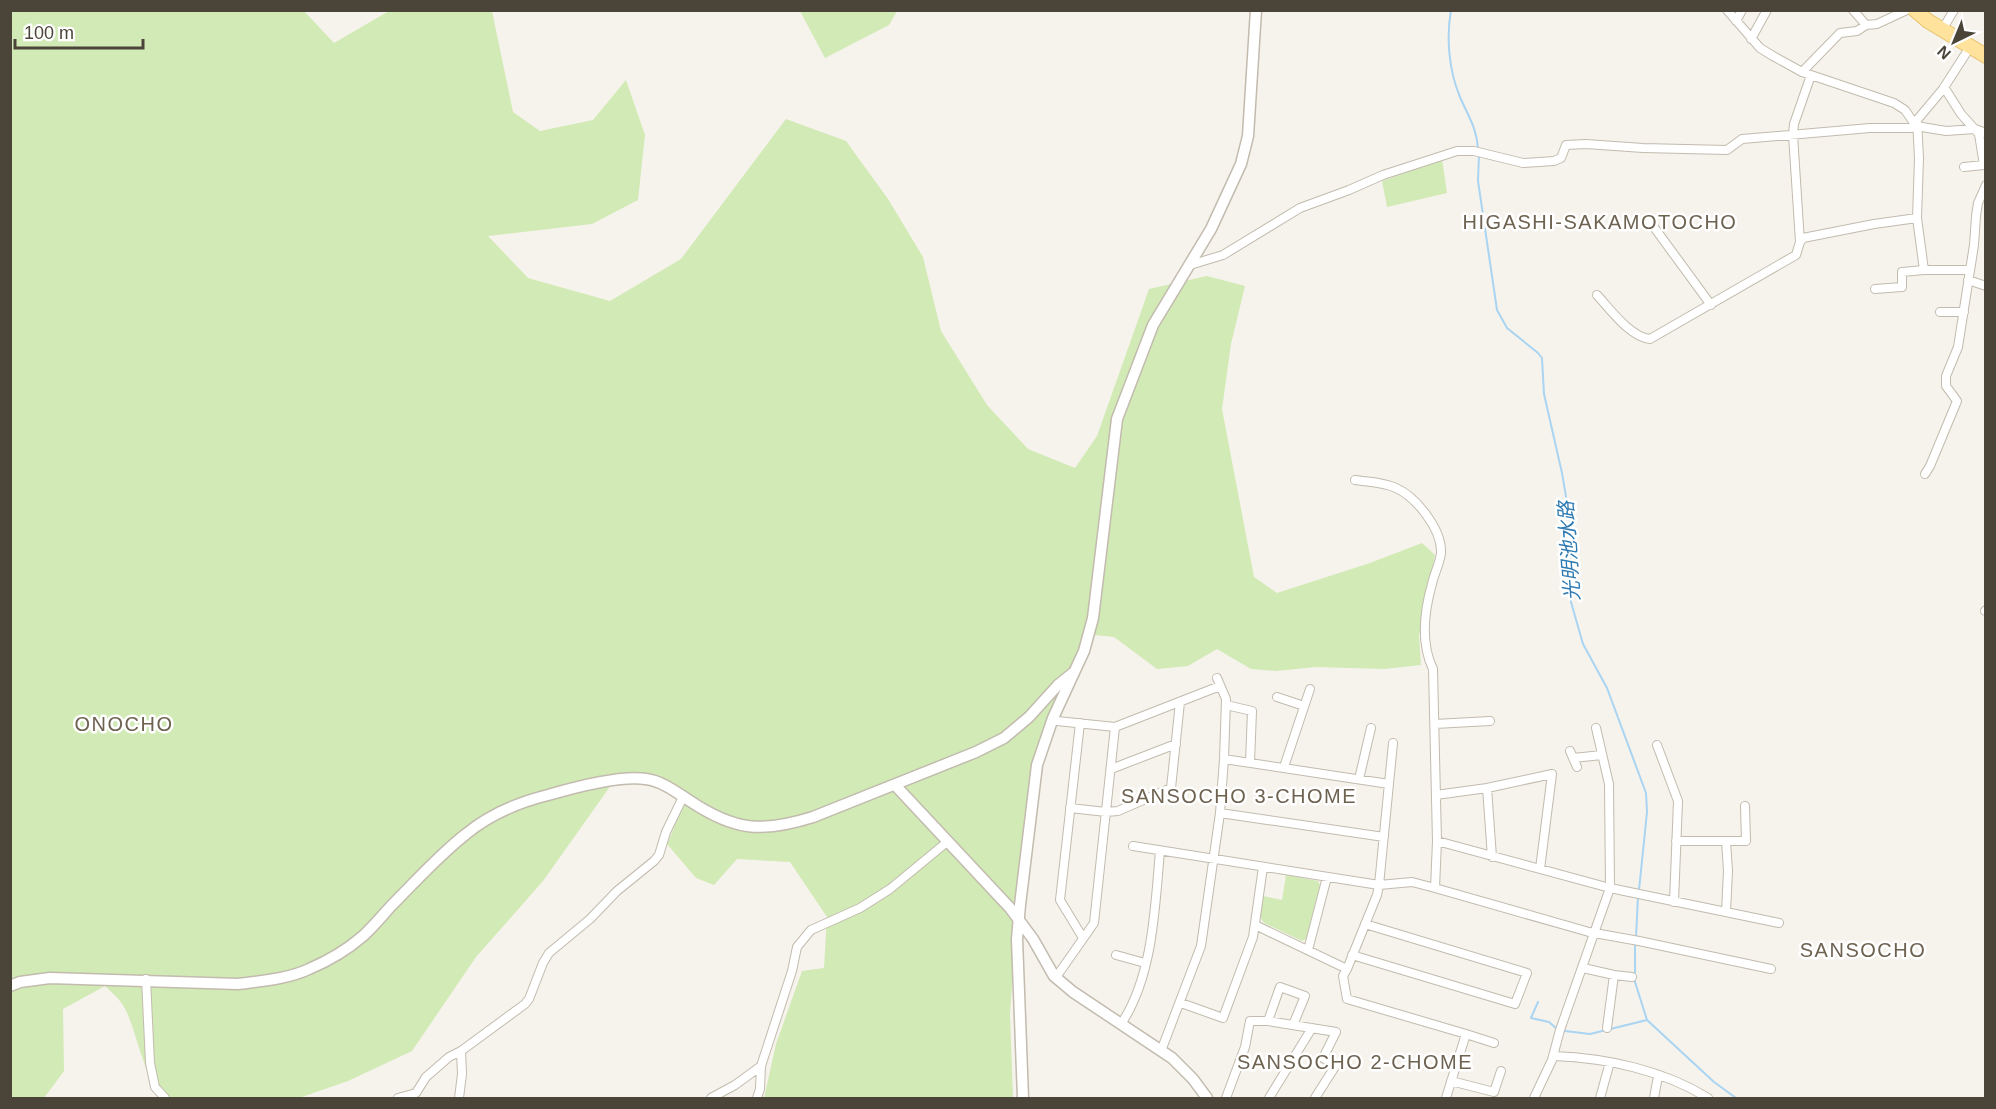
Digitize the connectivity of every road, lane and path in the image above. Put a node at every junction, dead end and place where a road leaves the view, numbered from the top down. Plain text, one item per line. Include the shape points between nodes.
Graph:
1 (1256, 10) edge
2 (1727, 10) edge
3 (1743, 10) edge
4 (1767, 10) edge
5 (1853, 10) edge
6 (1907, 10) edge
7 (1915, 10) edge
8 (1954, 10) edge
9 (1736, 21) junction
10 (1866, 24) junction
11 (1942, 30) junction
12 (1751, 39) junction
13 (1970, 47) junction
14 (1986, 56) edge
15 (1806, 73) junction
16 (1944, 87) junction
17 (1916, 126) junction
18 (1975, 129) junction
19 (1986, 133) edge
20 (1793, 135) junction
21 (1964, 167) dead end
22 (1986, 185) edge
23 (1917, 218) junction
24 (1648, 219) dead end
25 (1800, 242) junction
26 (1190, 265) junction
27 (1924, 270) junction
28 (1970, 270) junction
29 (1968, 280) junction
30 (1986, 286) edge
31 (1875, 289) dead end
32 (1598, 295) dead end
33 (1711, 305) junction
34 (1940, 312) dead end
35 (1964, 312) junction
36 (1925, 474) dead end
37 (1355, 480) dead end
38 (1073, 673) junction
39 (1310, 689) dead end
40 (1277, 697) dead end
41 (1180, 702) junction
42 (1226, 705) junction
43 (1304, 706) junction
44 (1053, 718) junction
45 (1490, 721) dead end
46 (1080, 723) junction
47 (1434, 724) junction
48 (1115, 727) junction
49 (1371, 728) dead end
50 (1596, 728) dead end
51 (1393, 743) dead end
52 (1176, 744) junction
53 (1657, 745) dead end
54 (1602, 755) junction
55 (1224, 759) junction
56 (1573, 759) dead end
57 (1250, 762) junction
58 (1284, 767) junction
59 (1111, 769) junction
60 (1359, 779) junction
61 (1389, 784) junction
62 (895, 785) junction
63 (1487, 788) junction
64 (1436, 795) junction
65 (683, 796) junction
66 (1745, 806) dead end
67 (1070, 808) junction
68 (1106, 812) junction
69 (1220, 813) junction
70 (1384, 837) junction
71 (1676, 840) junction
72 (1726, 841) junction
73 (947, 842) junction
74 (1437, 842) junction
75 (1133, 846) dead end
76 (1160, 851) junction
77 (1492, 857) junction
78 (1213, 860) junction
79 (1263, 867) junction
80 (1540, 869) junction
81 (1327, 877) junction
82 (1379, 885) junction
83 (1436, 888) junction
84 (1610, 888) junction
85 (1674, 902) junction
86 (1726, 912) junction
87 (1019, 919) junction
88 (1779, 923) dead end
89 (1365, 924) junction
90 (1255, 925) junction
91 (1595, 933) junction
92 (1083, 938) junction
93 (1308, 950) junction
94 (1116, 955) dead end
95 (1352, 955) junction
96 (1145, 963) junction
97 (1583, 968) junction
98 (1347, 969) junction
99 (1771, 969) dead end
100 (1614, 975) junction
101 (1054, 976) junction
102 (1632, 977) dead end
103 (146, 980) junction
104 (10, 986) edge
105 (1181, 1003) junction
106 (1380, 1009) junction
107 (1377, 1018) dead end
108 (1268, 1021) junction
109 (1121, 1024) junction
110 (1293, 1025) junction
111 (1312, 1028) junction
112 (1607, 1028) dead end
113 (1466, 1034) junction
114 (1494, 1043) dead end
115 (461, 1051) junction
116 (1161, 1052) junction
117 (1554, 1056) junction
118 (1610, 1062) junction
119 (760, 1066) junction
120 (1501, 1071) dead end
121 (1658, 1076) junction
122 (1451, 1081) junction
123 (1492, 1095) edge
124 (165, 1098) edge
125 (398, 1098) edge
126 (459, 1098) edge
127 (711, 1098) edge
128 (757, 1098) edge
129 (1023, 1098) edge
130 (1207, 1098) edge
131 (1226, 1098) edge
132 (1269, 1098) edge
133 (1315, 1098) edge
134 (1446, 1098) edge
135 (1535, 1098) edge
136 (1600, 1098) edge
137 (1654, 1098) edge
138 (1708, 1098) edge

1 - 26 street via 1248,136 1241,164
2 - 9 street
3 - 9 street
4 - 12 street
5 - 10 street
6 - 10 street via 1877,24
7 - 11 main road
8 - 11 street
9 - 12 street
10 - 15 street via 1857,31 1840,33
11 - 13 main road
12 - 15 street
13 - 14 main road
13 - 16 street
15 - 17 street via 1894,102
15 - 20 street
16 - 17 street
16 - 18 street
17 - 18 street via 1946,131
17 - 20 street
17 - 23 street
18 - 19 street
18 - 21 street via 1984,165
20 - 25 street
20 - 26 street via 1742,140 1727,150 1566,145 1561,158 1554,161 1523,163 1457,151 1300,208 1223,255
22 - 28 street via 1978,202
23 - 25 street via 1809,236
23 - 27 street
24 - 33 street
25 - 33 street via 1796,255
26 - 38 street via 1153,326 1117,419 1093,618
27 - 28 street
27 - 31 street via 1902,272 1902,286
28 - 29 street
29 - 30 street
29 - 35 street
32 - 33 street via 1622,323 1644,339
34 - 35 street
35 - 36 street via 1959,347 1946,376 1946,386 1957,401
37 - 47 street via 1402,491 1437,531 1441,552 1424,631 1433,669
38 - 44 street
38 - 62 street via 1004,738
39 - 43 street
40 - 43 street
41 - 42 street via 1219,682
41 - 48 street
41 - 52 street
42 - 55 street
42 - 57 street via 1252,711
43 - 58 street
44 - 46 street
44 - 87 street via 1034,781
45 - 47 street
46 - 48 street
46 - 67 street
47 - 64 street
48 - 59 street
49 - 60 street
50 - 54 street
51 - 61 street
52 - 59 street
52 - 68 street via 1172,788 1118,811
53 - 71 street via 1678,801
54 - 56 street
54 - 84 street via 1609,783
55 - 57 street
55 - 69 street
57 - 58 street
58 - 60 street
59 - 68 street
60 - 61 street
61 - 70 street
62 - 65 street via 790,825 766,828 742,826 711,815
62 - 73 street
63 - 64 street
63 - 77 street
63 - 80 street via 1552,774
64 - 74 street
65 - 103 street via 646,779 614,780 548,794 484,821 466,834 363,936 308,970 238,984
65 - 115 street via 654,861 549,953 525,1004
66 - 72 street via 1746,841
67 - 68 street
67 - 92 street via 1060,900
68 - 92 street via 1094,923
69 - 70 street
69 - 78 street
70 - 82 street
71 - 72 street
71 - 85 street
72 - 86 street
73 - 87 street
73 - 119 street via 870,902 811,930 797,947
74 - 77 street
74 - 83 street
75 - 76 street
76 - 78 street
76 - 96 street via 1152,938
77 - 80 street
78 - 79 street
78 - 105 street via 1201,946
79 - 81 street
79 - 90 street
80 - 84 street
81 - 82 street
81 - 93 street
82 - 83 street via 1412,882
82 - 89 street
83 - 91 street
84 - 85 street
84 - 91 street
85 - 86 street
86 - 88 street
87 - 101 street
87 - 129 street
89 - 95 street
89 - 95 street via 1527,973 1515,1004
90 - 93 street
90 - 105 street via 1223,1018
91 - 97 street
91 - 99 street
92 - 101 street
93 - 98 street
94 - 96 street
95 - 98 street
96 - 109 street via 1135,1003
97 - 100 street
97 - 117 street
98 - 106 street via 1343,976 1347,999
100 - 102 street
100 - 112 street
101 - 109 street
103 - 104 street via 50,978
103 - 124 street via 150,1063 155,1087
105 - 116 street
106 - 107 street
106 - 113 street via 1440,1032
108 - 110 street
108 - 110 street via 1280,987 1305,996
108 - 131 street via 1250,1021
109 - 116 street
110 - 111 street
111 - 132 street
111 - 133 street via 1336,1032 1323,1058 1336,1065
113 - 114 street
113 - 122 street
115 - 125 street via 426,1077 416,1093
115 - 126 street
116 - 130 street via 1182,1067
117 - 118 street
117 - 135 street
118 - 121 street
118 - 136 street
119 - 127 street
119 - 128 street
120 - 123 street
121 - 137 street
121 - 138 street
122 - 123 street
122 - 134 street

